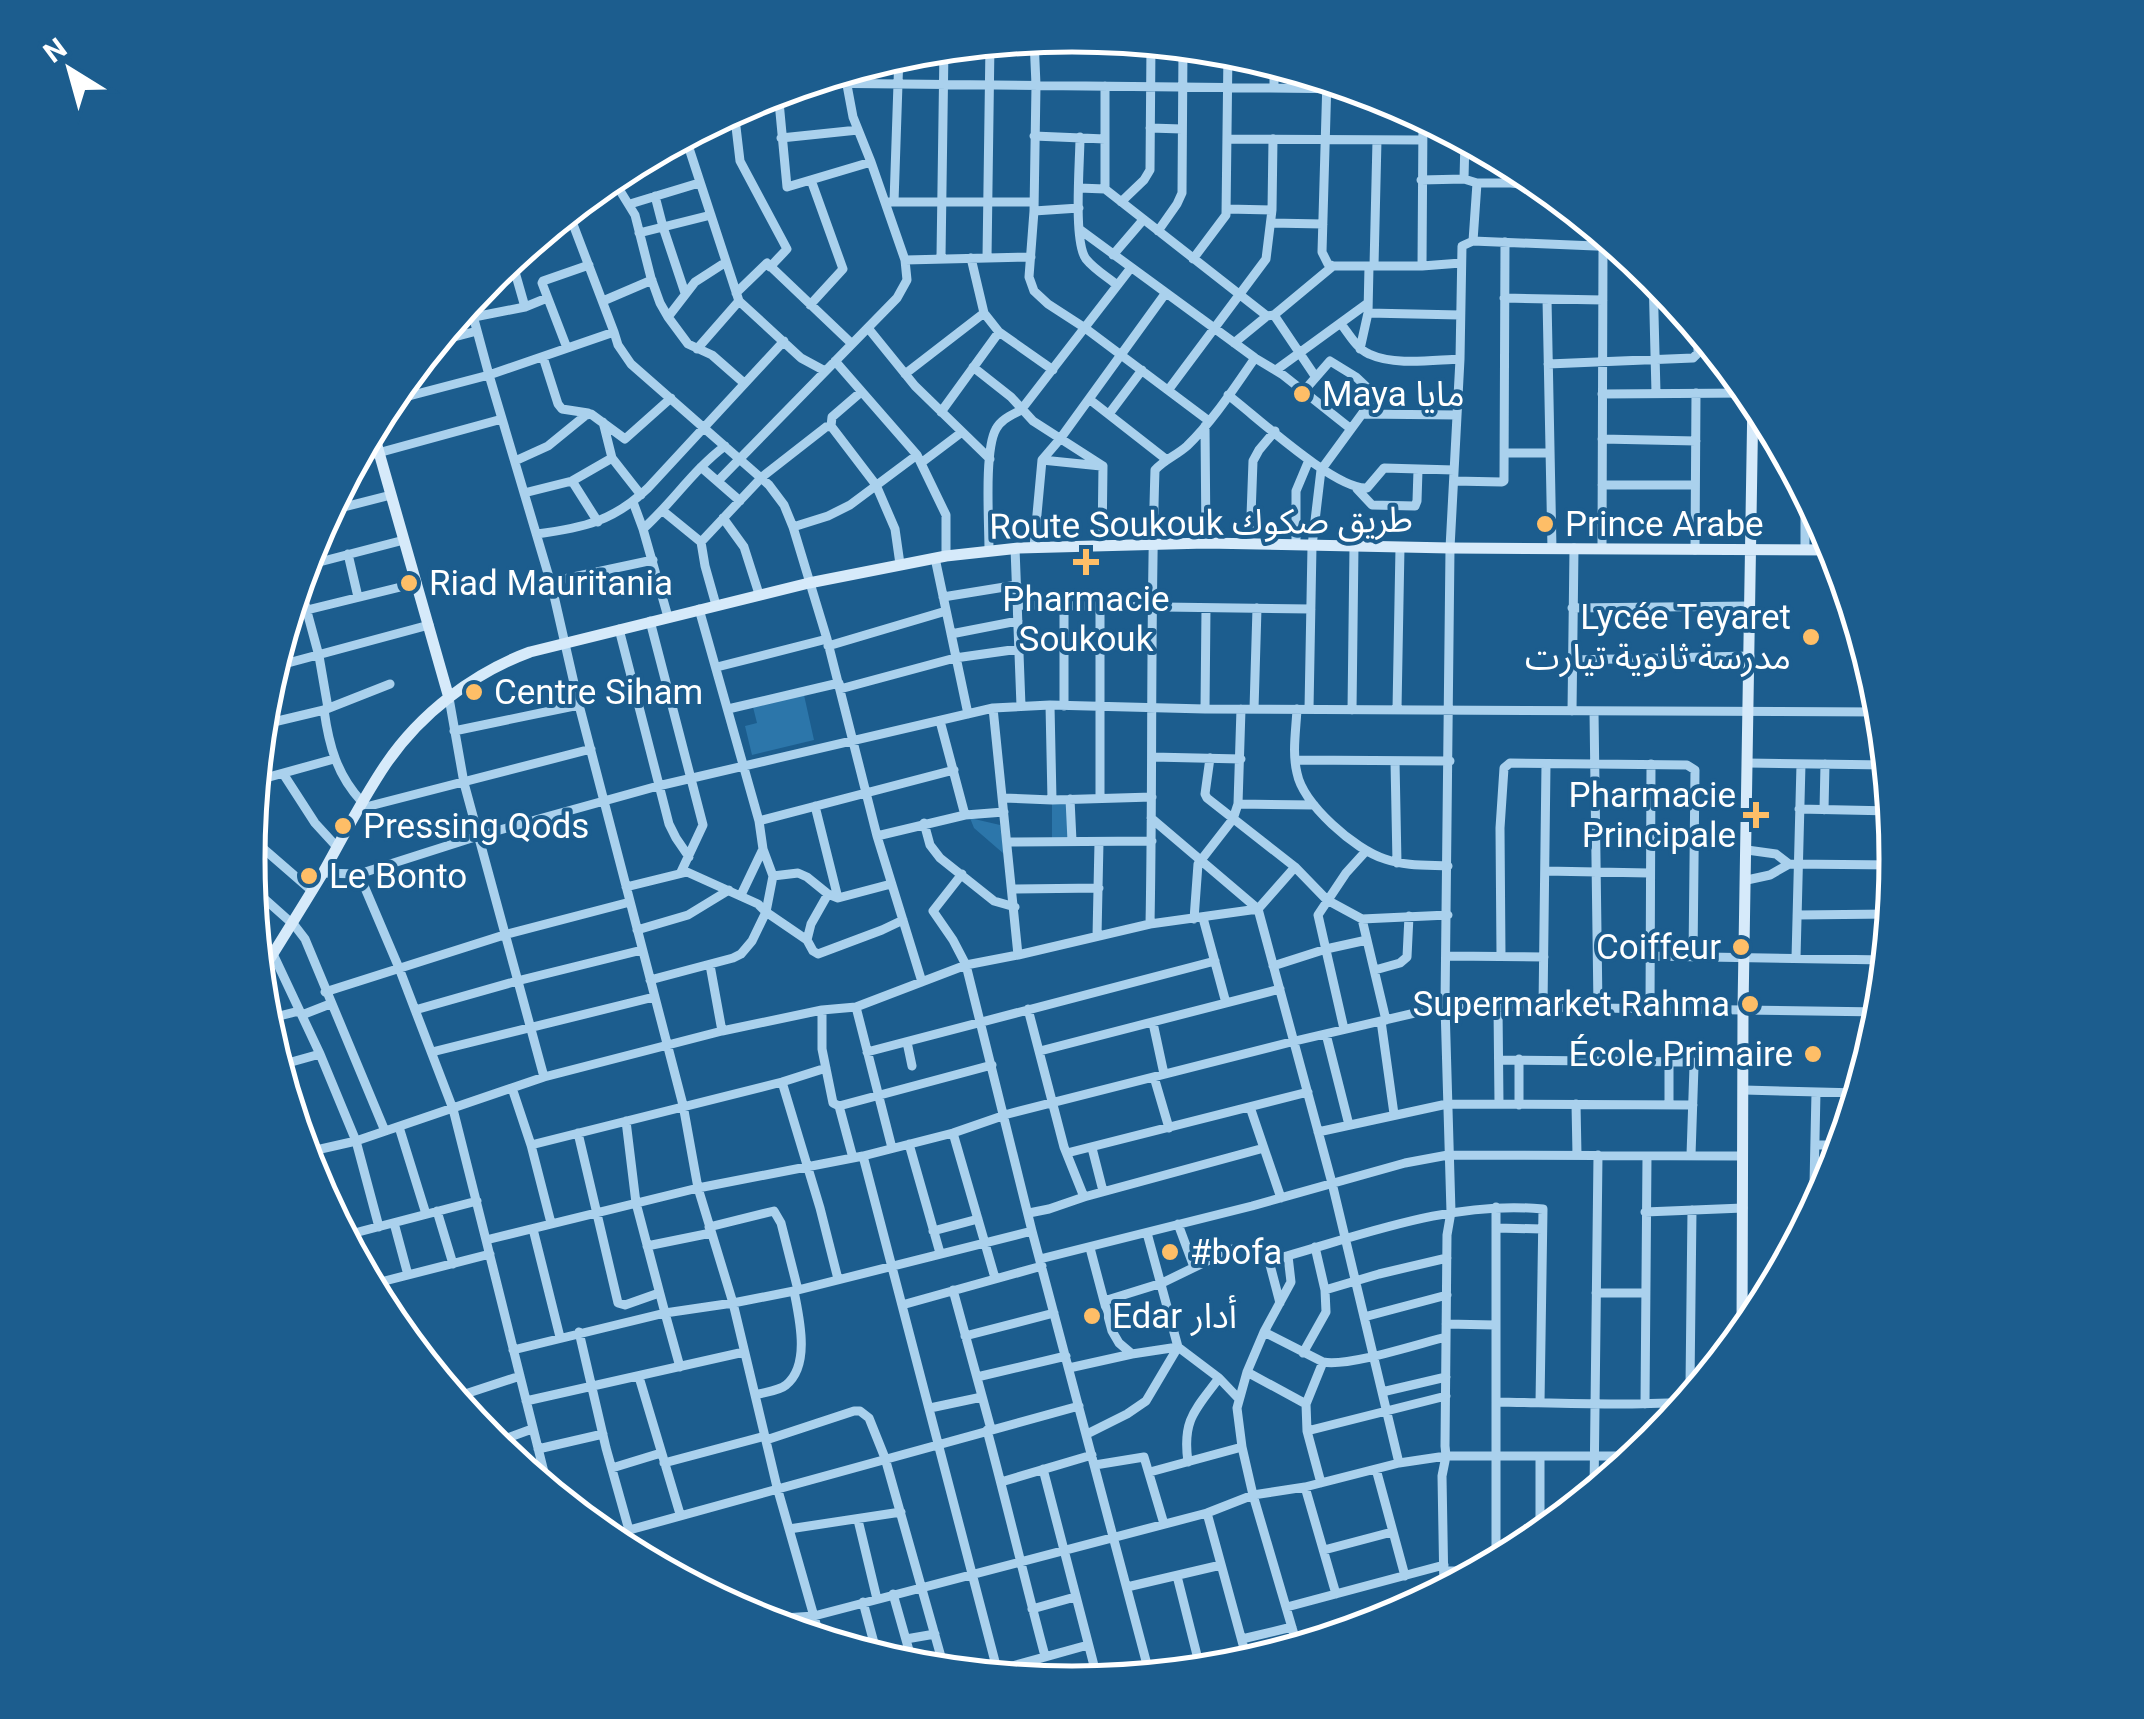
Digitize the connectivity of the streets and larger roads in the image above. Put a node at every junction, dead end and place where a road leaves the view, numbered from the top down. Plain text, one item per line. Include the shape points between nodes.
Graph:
1 (1035, 53) edge
2 (990, 57) edge
3 (1152, 57) edge
4 (1182, 60) edge
5 (944, 63) edge
6 (1228, 68) edge
7 (900, 71) edge
8 (1274, 78) edge
9 (847, 85) joint
10 (900, 85) junction
11 (990, 85) junction
12 (1036, 85) junction
13 (1298, 85) edge
14 (944, 86) junction
15 (1105, 86) junction
16 (1274, 86) junction
17 (1182, 87) junction
18 (1151, 88) junction
19 (1227, 88) junction
20 (1327, 94) edge
21 (779, 108) edge
22 (736, 126) edge
23 (1150, 128) junction
24 (1182, 129) junction
25 (858, 130) junction
26 (1422, 133) edge
27 (1034, 136) junction
28 (781, 138) junction
29 (1080, 138) junction
30 (1104, 139) junction
31 (1228, 139) junction
32 (1273, 140) junction
33 (1325, 140) junction
34 (1377, 140) junction
35 (1422, 140) junction
36 (688, 151) edge
37 (1465, 155) edge
38 (872, 162) junction
39 (1464, 179) junction
40 (812, 180) junction
41 (1421, 180) junction
42 (699, 183) junction
43 (1510, 183) edge
44 (1477, 184) junction
45 (1080, 188) junction
46 (1105, 190) junction
47 (621, 191) edge
48 (655, 196) junction
49 (943, 201) junction
50 (890, 202) junction
51 (988, 202) junction
52 (1121, 202) junction
53 (630, 204) junction
54 (1033, 206) junction
55 (1079, 208) junction
56 (1227, 209) junction
57 (1272, 210) junction
58 (710, 215) junction
59 (1143, 220) junction
60 (1271, 223) junction
61 (1323, 224) junction
62 (574, 225) edge
63 (663, 227) junction
64 (1079, 230) junction
65 (1158, 232) junction
66 (639, 233) junction
67 (1473, 241) junction
68 (1505, 242) junction
69 (1596, 247) edge
70 (1603, 252) edge
71 (1113, 255) junction
72 (1031, 257) junction
73 (942, 258) junction
74 (971, 258) junction
75 (987, 258) junction
76 (1193, 258) junction
77 (905, 260) junction
78 (726, 262) junction
79 (1461, 263) junction
80 (589, 266) junction
81 (770, 266) junction
82 (1334, 266) junction
83 (1372, 266) junction
84 (1422, 266) junction
85 (1130, 269) junction
86 (516, 275) edge
87 (652, 280) junction
88 (1117, 286) junction
89 (685, 293) junction
90 (1165, 294) junction
91 (1238, 295) junction
92 (738, 297) junction
93 (548, 298) junction
94 (1504, 298) junction
95 (1548, 299) junction
96 (1653, 299) edge
97 (1603, 300) junction
98 (603, 301) junction
99 (810, 305) junction
100 (525, 307) junction
101 (1368, 308) junction
102 (984, 313) junction
103 (1460, 315) junction
104 (668, 316) junction
105 (1270, 316) junction
106 (474, 317) joint
107 (1341, 324) junction
108 (868, 328) junction
109 (1085, 328) junction
110 (1213, 328) junction
111 (477, 330) junction
112 (614, 332) junction
113 (998, 332) junction
114 (458, 336) edge
115 (784, 341) junction
116 (1234, 343) junction
117 (851, 344) junction
118 (567, 348) junction
119 (697, 349) junction
120 (1360, 349) junction
121 (1698, 351) edge
122 (1300, 353) junction
123 (1122, 355) junction
124 (543, 356) junction
125 (1255, 358) junction
126 (1460, 360) junction
127 (1654, 360) junction
128 (834, 361) junction
129 (1603, 362) junction
130 (1548, 364) junction
131 (973, 367) junction
132 (1053, 370) junction
133 (1142, 370) junction
134 (1276, 370) junction
135 (825, 371) junction
136 (905, 374) junction
137 (489, 375) junction
138 (1315, 376) junction
139 (744, 384) junction
140 (1168, 389) junction
141 (861, 392) junction
142 (1303, 392) junction
143 (1656, 393) junction
144 (1696, 393) junction
145 (1602, 394) junction
146 (1730, 394) edge
147 (412, 395) edge
148 (1228, 395) junction
149 (671, 398) junction
150 (1088, 399) junction
151 (1022, 410) junction
152 (941, 412) junction
153 (592, 414) junction
154 (1110, 414) junction
155 (1362, 414) junction
156 (1457, 414) junction
157 (502, 419) junction
158 (602, 422) junction
159 (1207, 424) junction
160 (1752, 425) edge
161 (832, 426) junction
162 (704, 427) junction
163 (1350, 429) junction
164 (962, 432) junction
165 (1274, 432) junction
166 (1060, 439) junction
167 (1602, 440) junction
168 (1696, 441) junction
169 (725, 446) junction
170 (378, 449) edge
171 (1505, 453) junction
172 (1549, 453) junction
173 (379, 454) junction
174 (374, 455) edge
175 (612, 458) junction
176 (919, 459) junction
177 (990, 459) junction
178 (741, 460) junction
179 (1042, 460) junction
180 (1167, 460) junction
181 (1309, 460) junction
182 (516, 461) junction
183 (1104, 466) junction
184 (701, 467) junction
185 (1320, 470) junction
186 (1418, 470) junction
187 (1454, 475) junction
188 (762, 477) junction
189 (572, 481) junction
190 (718, 482) junction
191 (876, 484) junction
192 (1602, 486) junction
193 (1695, 486) junction
194 (1356, 488) junction
195 (524, 493) junction
196 (391, 495) junction
197 (637, 498) junction
198 (740, 500) junction
199 (346, 506) edge
200 (663, 511) junction
201 (724, 518) junction
202 (598, 522) junction
203 (1805, 523) edge
204 (793, 527) junction
205 (644, 529) junction
206 (537, 534) junction
207 (404, 540) junction
208 (701, 542) junction
209 (1153, 543) junction
210 (1206, 543) junction
211 (1102, 544) junction
212 (1250, 544) junction
213 (1296, 545) junction
214 (1312, 546) junction
215 (1354, 546) junction
216 (1034, 547) junction
217 (1015, 548) junction
218 (1400, 548) junction
219 (1450, 548) junction
220 (1574, 548) junction
221 (1602, 548) junction
222 (1552, 549) junction
223 (1805, 549) junction
224 (1817, 549) edge
225 (989, 550) junction
226 (1695, 550) junction
227 (1752, 550) junction
228 (348, 554) junction
229 (940, 557) junction
230 (653, 560) junction
231 (322, 561) edge
232 (900, 564) junction
233 (550, 582) junction
234 (416, 583) junction
235 (809, 583) junction
236 (1016, 585) junction
237 (759, 594) junction
238 (358, 597) junction
239 (943, 597) junction
240 (716, 605) junction
241 (306, 606) edge
242 (1017, 606) junction
243 (1064, 606) junction
244 (1151, 606) junction
245 (1750, 606) junction
246 (1100, 607) junction
247 (1206, 608) junction
248 (1257, 608) junction
249 (1572, 608) junction
250 (699, 609) junction
251 (1311, 609) junction
252 (307, 610) junction
253 (946, 611) junction
254 (668, 617) junction
255 (1018, 621) junction
256 (650, 622) junction
257 (429, 625) junction
258 (619, 629) junction
259 (951, 634) junction
260 (564, 643) junction
261 (828, 643) junction
262 (1019, 648) junction
263 (319, 656) junction
264 (1750, 656) junction
265 (955, 658) junction
266 (1572, 660) junction
267 (289, 663) edge
268 (717, 667) junction
269 (390, 684) dead end
270 (839, 686) junction
271 (450, 698) junction
272 (578, 705) junction
273 (1050, 705) junction
274 (1021, 706) junction
275 (1064, 706) junction
276 (1100, 706) junction
277 (993, 708) junction
278 (1153, 708) junction
279 (326, 709) junction
280 (728, 709) junction
281 (1205, 709) junction
282 (1241, 709) junction
283 (1254, 709) junction
284 (1297, 709) junction
285 (1308, 709) junction
286 (1397, 709) junction
287 (1352, 710) junction
288 (1450, 710) junction
289 (1572, 711) junction
290 (1594, 711) junction
291 (1748, 712) junction
292 (1865, 712) edge
293 (968, 714) junction
294 (278, 720) edge
295 (940, 720) junction
296 (454, 731) junction
297 (853, 741) junction
298 (591, 750) junction
299 (1152, 757) junction
300 (1210, 758) junction
301 (334, 759) junction
302 (1241, 759) junction
303 (1295, 760) junction
304 (1395, 761) junction
305 (1450, 761) junction
306 (1595, 763) junction
307 (1746, 763) junction
308 (1546, 764) junction
309 (1651, 764) junction
310 (1800, 764) junction
311 (1825, 764) junction
312 (743, 765) junction
313 (1873, 765) edge
314 (954, 770) junction
315 (284, 775) junction
316 (690, 777) junction
317 (270, 778) edge
318 (464, 783) junction
319 (658, 786) junction
320 (866, 792) junction
321 (1152, 797) junction
322 (1004, 798) junction
323 (1100, 798) junction
324 (1070, 799) junction
325 (604, 800) junction
326 (1052, 800) junction
327 (1238, 804) junction
328 (1314, 805) junction
329 (360, 806) junction
330 (815, 806) junction
331 (1800, 809) junction
332 (1824, 810) junction
333 (1877, 811) edge
334 (1004, 812) junction
335 (965, 815) junction
336 (1152, 818) junction
337 (1232, 819) junction
338 (759, 821) junction
339 (924, 823) junction
340 (478, 836) junction
341 (878, 836) junction
342 (1152, 841) junction
343 (1008, 842) junction
344 (1072, 842) junction
345 (1098, 842) junction
346 (336, 848) junction
347 (764, 849) junction
348 (265, 850) edge
349 (1747, 850) junction
350 (1366, 851) junction
351 (689, 857) junction
352 (1200, 859) junction
353 (1397, 863) junction
354 (1794, 864) junction
355 (1879, 865) edge
356 (1448, 866) junction
357 (1294, 867) junction
358 (1546, 871) junction
359 (681, 872) junction
360 (322, 873) junction
361 (1596, 873) junction
362 (1649, 873) junction
363 (359, 874) junction
364 (962, 874) junction
365 (773, 876) junction
366 (1747, 880) junction
367 (891, 884) junction
368 (626, 887) junction
369 (1012, 888) junction
370 (1099, 888) junction
371 (311, 890) junction
372 (729, 890) junction
373 (741, 896) junction
374 (833, 896) junction
375 (1327, 900) junction
376 (267, 901) edge
377 (630, 902) junction
378 (1015, 906) junction
379 (1258, 909) junction
380 (766, 912) junction
381 (1797, 914) junction
382 (1877, 914) edge
383 (1448, 915) junction
384 (1409, 916) junction
385 (1198, 918) junction
386 (1362, 918) junction
387 (904, 920) junction
388 (291, 922) junction
389 (1150, 924) junction
390 (637, 930) junction
391 (504, 935) junction
392 (1097, 936) junction
393 (807, 940) junction
394 (1368, 940) junction
395 (1326, 949) junction
396 (642, 950) junction
397 (273, 954) junction
398 (1018, 955) junction
399 (1447, 956) junction
400 (1501, 956) junction
401 (1544, 956) junction
402 (1649, 956) junction
403 (1693, 956) junction
404 (271, 957) edge
405 (1746, 958) junction
406 (1796, 958) junction
407 (1872, 960) edge
408 (1215, 962) junction
409 (710, 965) junction
410 (966, 965) junction
411 (1273, 966) junction
412 (399, 968) junction
413 (1374, 970) junction
414 (650, 980) junction
415 (517, 981) junction
416 (922, 982) junction
417 (1280, 990) junction
418 (326, 992) junction
419 (654, 998) junction
420 (1226, 1003) junction
421 (330, 1004) junction
422 (856, 1006) junction
423 (1445, 1006) junction
424 (1498, 1007) junction
425 (1543, 1007) junction
426 (1598, 1008) junction
427 (1028, 1009) junction
428 (1650, 1009) junction
429 (1744, 1009) junction
430 (415, 1010) junction
431 (822, 1010) junction
432 (1864, 1012) edge
433 (301, 1013) junction
434 (281, 1017) edge
435 (1384, 1020) junction
436 (982, 1022) junction
437 (1153, 1024) junction
438 (530, 1026) junction
439 (1344, 1029) junction
440 (722, 1031) junction
441 (1326, 1034) junction
442 (1295, 1040) junction
443 (907, 1042) junction
444 (667, 1045) junction
445 (1040, 1051) junction
446 (432, 1052) junction
447 (867, 1052) junction
448 (320, 1054) junction
449 (1499, 1060) junction
450 (1519, 1060) junction
451 (1669, 1061) junction
452 (291, 1062) edge
453 (992, 1065) junction
454 (912, 1066) dead end
455 (826, 1068) junction
456 (1159, 1076) junction
457 (544, 1077) junction
458 (782, 1082) junction
459 (512, 1088) junction
460 (1744, 1090) junction
461 (1308, 1092) junction
462 (1816, 1092) junction
463 (1844, 1093) edge
464 (878, 1094) junction
465 (1054, 1103) junction
466 (1448, 1104) junction
467 (1499, 1104) junction
468 (1576, 1104) junction
469 (1669, 1104) junction
470 (1693, 1104) junction
471 (683, 1105) junction
472 (1519, 1105) junction
473 (838, 1106) junction
474 (1250, 1107) junction
475 (453, 1109) junction
476 (1394, 1114) junction
477 (1005, 1116) junction
478 (626, 1121) junction
479 (1349, 1125) junction
480 (399, 1126) junction
481 (1169, 1128) junction
482 (385, 1131) junction
483 (953, 1132) junction
484 (1318, 1132) junction
485 (578, 1133) junction
486 (356, 1141) junction
487 (910, 1144) junction
488 (531, 1145) junction
489 (1815, 1145) junction
490 (1826, 1145) edge
491 (892, 1148) junction
492 (1092, 1148) junction
493 (1264, 1148) junction
494 (319, 1149) edge
495 (1067, 1154) junction
496 (1448, 1155) junction
497 (1691, 1155) junction
498 (1577, 1156) junction
499 (1598, 1156) junction
500 (1647, 1156) junction
501 (1743, 1156) junction
502 (858, 1157) junction
503 (808, 1168) junction
504 (1814, 1176) edge
505 (1332, 1182) junction
506 (698, 1188) junction
507 (1104, 1192) junction
508 (1084, 1197) junction
509 (1281, 1198) junction
510 (476, 1201) junction
511 (636, 1203) junction
512 (1496, 1208) junction
513 (1743, 1208) junction
514 (1692, 1210) junction
515 (432, 1212) junction
516 (595, 1212) junction
517 (1029, 1212) junction
518 (1450, 1212) junction
519 (1645, 1212) junction
520 (978, 1219) junction
521 (394, 1223) junction
522 (552, 1223) junction
523 (1178, 1224) junction
524 (379, 1227) junction
525 (1496, 1228) junction
526 (1542, 1228) junction
527 (533, 1229) junction
528 (710, 1230) junction
529 (934, 1231) junction
530 (1032, 1231) junction
531 (357, 1233) edge
532 (1147, 1233) junction
533 (1344, 1238) junction
534 (486, 1240) junction
535 (984, 1242) junction
536 (647, 1246) junction
537 (1315, 1247) junction
538 (1090, 1248) junction
539 (1232, 1249) dead end
540 (490, 1254) junction
541 (940, 1254) junction
542 (1288, 1256) junction
543 (1447, 1258) junction
544 (1041, 1263) junction
545 (453, 1264) junction
546 (892, 1266) junction
547 (1194, 1267) junction
548 (408, 1275) junction
549 (995, 1278) junction
550 (838, 1280) junction
551 (384, 1281) edge
552 (1356, 1281) junction
553 (1162, 1283) junction
554 (953, 1290) junction
555 (1325, 1290) junction
556 (796, 1291) junction
557 (659, 1293) junction
558 (1596, 1293) junction
559 (1645, 1293) junction
560 (1447, 1295) junction
561 (1104, 1300) junction
562 (618, 1303) junction
563 (1280, 1303) junction
564 (733, 1304) junction
565 (902, 1305) junction
566 (1742, 1306) joint
567 (1742, 1309) edge
568 (664, 1313) junction
569 (1054, 1313) junction
570 (1364, 1317) junction
571 (622, 1322) junction
572 (1446, 1324) junction
573 (1495, 1325) junction
574 (580, 1332) junction
575 (1264, 1332) junction
576 (966, 1336) junction
577 (1446, 1337) junction
578 (560, 1338) junction
579 (1178, 1347) junction
580 (513, 1350) junction
581 (744, 1352) junction
582 (1304, 1353) junction
583 (1132, 1354) junction
584 (1066, 1356) junction
585 (1372, 1356) junction
586 (1322, 1362) junction
587 (680, 1367) junction
588 (1070, 1368) junction
589 (1247, 1372) junction
590 (520, 1376) junction
591 (638, 1376) junction
592 (1446, 1377) junction
593 (977, 1378) junction
594 (1219, 1378) junction
595 (1688, 1380) edge
596 (592, 1386) junction
597 (1382, 1392) junction
598 (466, 1393) edge
599 (755, 1395) junction
600 (1446, 1396) junction
601 (982, 1397) junction
602 (1238, 1399) junction
603 (526, 1401) junction
604 (1496, 1402) junction
605 (1540, 1403) junction
606 (1669, 1403) edge
607 (1306, 1404) junction
608 (1645, 1404) junction
609 (1594, 1405) junction
610 (1079, 1406) junction
611 (930, 1408) junction
612 (1386, 1410) junction
613 (532, 1430) junction
614 (989, 1430) junction
615 (1307, 1431) junction
616 (603, 1434) junction
617 (1087, 1434) junction
618 (509, 1438) edge
619 (766, 1438) junction
620 (938, 1443) junction
621 (538, 1448) junction
622 (1242, 1448) junction
623 (1446, 1456) junction
624 (1495, 1456) junction
625 (1540, 1457) junction
626 (1595, 1457) junction
627 (1614, 1457) edge
628 (663, 1458) junction
629 (885, 1458) junction
630 (1093, 1460) junction
631 (1188, 1462) junction
632 (1399, 1463) junction
633 (612, 1468) junction
634 (543, 1469) edge
635 (1043, 1469) junction
636 (1376, 1469) junction
637 (1150, 1472) junction
638 (1595, 1474) edge
639 (1000, 1482) junction
640 (1322, 1483) junction
641 (777, 1487) junction
642 (1306, 1487) junction
643 (1254, 1495) junction
644 (901, 1512) junction
645 (1207, 1512) junction
646 (680, 1514) junction
647 (1540, 1516) edge
648 (858, 1520) junction
649 (1164, 1524) junction
650 (789, 1529) junction
651 (628, 1530) joint
652 (1392, 1532) junction
653 (1114, 1537) junction
654 (1496, 1545) edge
655 (1063, 1550) junction
656 (1324, 1550) junction
657 (1019, 1563) junction
658 (1220, 1564) junction
659 (1444, 1568) junction
660 (1455, 1569) edge
661 (973, 1574) junction
662 (1444, 1575) edge
663 (1177, 1576) junction
664 (1405, 1576) junction
665 (1126, 1586) junction
666 (922, 1587) junction
667 (893, 1594) junction
668 (1336, 1594) junction
669 (1075, 1596) junction
670 (877, 1599) junction
671 (862, 1602) junction
672 (1287, 1607) junction
673 (1032, 1609) junction
674 (814, 1616) junction
675 (795, 1617) edge
676 (817, 1625) edge
677 (1292, 1627) junction
678 (935, 1634) junction
679 (1294, 1635) edge
680 (1242, 1638) junction
681 (906, 1639) junction
682 (873, 1641) edge
683 (1088, 1645) junction
684 (1244, 1647) edge
685 (909, 1650) edge
686 (941, 1655) edge
687 (1045, 1656) junction
688 (1195, 1657) edge
689 (995, 1663) edge
690 (1147, 1663) edge
691 (1021, 1665) edge
692 (1094, 1666) edge

1 - 12 street
2 - 11 street
3 - 18 street
4 - 17 street
5 - 14 street
6 - 19 street
7 - 10 street
8 - 16 street
9 - 10 street
9 - 25 street
10 - 14 street
10 - 50 street
11 - 12 street
11 - 14 street
11 - 51 street
12 - 15 street
12 - 27 street
13 - 16 street
14 - 49 street
15 - 18 street
15 - 30 street
16 - 19 street
17 - 18 street
17 - 19 street
17 - 24 street
18 - 23 street
19 - 31 street
20 - 33 street
21 - 28 street
22 - 81 street via 740,161 786,249
23 - 24 street
23 - 52 street via 1149,173
24 - 65 street via 1180,198
25 - 28 street
25 - 38 street
26 - 35 street
27 - 29 street
27 - 54 street
28 - 40 street via 786,186
29 - 30 street
29 - 45 street
30 - 46 street
31 - 32 street
31 - 56 street
32 - 33 street
32 - 57 street
33 - 34 street
33 - 61 street
34 - 35 street
34 - 83 street
35 - 41 street
36 - 42 street
37 - 39 street
38 - 40 street
38 - 50 street
39 - 41 street
39 - 44 street
40 - 99 street via 843,269
41 - 84 street
42 - 48 street
42 - 58 street
43 - 44 street
44 - 67 street
45 - 46 street
45 - 55 street
46 - 52 street
47 - 53 street
48 - 53 street
48 - 63 street
49 - 50 street
49 - 51 street
49 - 73 street
50 - 77 street
51 - 54 street
51 - 75 street
52 - 59 street
53 - 66 street
54 - 55 street
54 - 72 street
55 - 64 street
56 - 57 street
56 - 76 street
57 - 60 street
58 - 63 street
58 - 78 street
59 - 65 street
59 - 71 street
60 - 61 street
60 - 91 street via 1266,258
61 - 82 street via 1322,252
62 - 80 street
63 - 66 street
63 - 89 street
64 - 71 street
64 - 88 street via 1084,257
65 - 76 street
66 - 87 street
67 - 68 street
67 - 79 street via 1462,246
68 - 69 street
68 - 94 street
70 - 97 street
71 - 85 street
72 - 75 street
72 - 109 street via 1034,291
73 - 74 street
73 - 77 street
74 - 75 street
74 - 102 street
76 - 91 street
77 - 108 street via 905,287
78 - 89 street
78 - 92 street
79 - 84 street
79 - 103 street
80 - 93 street via 543,281
80 - 98 street
81 - 92 street via 764,264
81 - 99 street
82 - 83 street
82 - 105 street
83 - 84 street
83 - 101 street
85 - 88 street
85 - 90 street
86 - 100 street
87 - 98 street
87 - 104 street
88 - 109 street
89 - 104 street
90 - 110 street
90 - 123 street
91 - 105 street
91 - 110 street
92 - 115 street
92 - 119 street
93 - 100 street
93 - 118 street
94 - 95 street
94 - 171 street
95 - 97 street
95 - 130 street
96 - 127 street
97 - 129 street
98 - 112 street
99 - 117 street
100 - 106 street
101 - 103 street
101 - 107 street
101 - 120 street
102 - 113 street
102 - 136 street
103 - 126 street
104 - 119 street
105 - 116 street
105 - 122 street
106 - 111 street
107 - 120 street
107 - 122 street
108 - 117 street
108 - 136 street
109 - 123 street
109 - 132 street
110 - 116 street
110 - 140 street
111 - 114 street
111 - 137 street
112 - 118 street
112 - 149 street via 631,364
113 - 131 street
113 - 132 street
115 - 135 street
115 - 139 street
116 - 125 street
117 - 128 street
118 - 124 street
119 - 139 street
120 - 126 street via 1402,360
121 - 127 street via 1693,358
122 - 134 street
122 - 138 street
123 - 133 street
123 - 150 street
124 - 137 street
124 - 153 street via 562,409
125 - 134 street
125 - 148 street
126 - 156 street
127 - 129 street
127 - 143 street
128 - 135 street
128 - 141 street
129 - 130 street
129 - 145 street
130 - 172 street
131 - 151 street
131 - 152 street
132 - 151 street
133 - 140 street
133 - 154 street
134 - 142 street
135 - 178 street
136 - 152 street
137 - 147 street
137 - 157 street
138 - 142 street
138 - 155 street via 1330,361 1356,377 1374,394
139 - 162 street
140 - 159 street
141 - 161 street via 832,417
141 - 176 street
142 - 163 street
143 - 144 street
143 - 145 street
144 - 146 street
144 - 168 street
145 - 167 street
148 - 159 street
148 - 165 street
149 - 158 street via 625,439
149 - 162 street
150 - 154 street
150 - 166 street
151 - 166 street
151 - 177 street via 997,426
152 - 164 street
153 - 158 street
153 - 182 street
154 - 180 street
155 - 156 street
155 - 163 street
156 - 187 street
157 - 173 street
157 - 182 street
158 - 175 street
159 - 180 street
159 - 210 street
160 - 227 street
161 - 188 street
161 - 191 street
162 - 169 street
162 - 197 street
163 - 185 street
164 - 176 street
164 - 177 street
165 - 181 street
165 - 212 street via 1253,460
166 - 179 street
166 - 183 street
167 - 168 street
167 - 192 street
168 - 193 street
169 - 178 street
169 - 184 street
170 - 173 street
171 - 172 street
171 - 187 street via 1502,482
172 - 222 street
173 - 174 street
173 - 196 street
175 - 189 street
175 - 197 street
176 - 191 street
176 - 229 street via 946,515
177 - 225 street
178 - 188 street
178 - 190 street
179 - 183 street
179 - 216 street
180 - 209 street via 1155,470
181 - 185 street
181 - 213 street via 1296,491
182 - 195 street
183 - 211 street
184 - 190 street
184 - 200 street
185 - 194 street
185 - 214 street
186 - 187 street
186 - 194 street via 1384,468 1367,488
186 - 194 street via 1414,506 1372,505
187 - 219 street
188 - 198 street
188 - 204 street
189 - 195 street
189 - 202 street
190 - 198 street
191 - 204 street via 843,509
191 - 232 street via 895,529
192 - 193 street
192 - 221 street
193 - 226 street
195 - 206 street
196 - 199 street
196 - 207 street
197 - 202 street
197 - 205 street
198 - 201 street
200 - 205 street
200 - 208 street
201 - 208 street
201 - 237 street via 744,546
202 - 206 street
203 - 223 street
204 - 235 street
205 - 230 street
206 - 233 street
207 - 228 street
207 - 234 street
208 - 240 street
209 - 210 street, Route Soukouk طريق صكوك
209 - 211 street, Route Soukouk طريق صكوك
209 - 244 street
210 - 212 street, Route Soukouk طريق صكوك
211 - 216 street, Route Soukouk طريق صكوك
212 - 213 street, Route Soukouk طريق صكوك
213 - 214 street, Route Soukouk طريق صكوك
214 - 215 street, Route Soukouk طريق صكوك
214 - 251 street
215 - 218 street, Route Soukouk طريق صكوك
215 - 287 street
216 - 217 street, Route Soukouk طريق صكوك
217 - 225 street, Route Soukouk طريق صكوك
217 - 236 street
218 - 219 street, Route Soukouk طريق صكوك
218 - 286 street
219 - 222 street, Route Soukouk طريق صكوك
219 - 288 street
220 - 221 street, Route Soukouk طريق صكوك
220 - 222 street, Route Soukouk طريق صكوك
220 - 249 street
221 - 226 street, Route Soukouk طريق صكوك
223 - 224 street, Route Soukouk طريق صكوك
223 - 227 street, Route Soukouk طريق صكوك
225 - 229 street, Route Soukouk طريق صكوك
226 - 227 street, Route Soukouk طريق صكوك
227 - 245 street
228 - 231 street
228 - 238 street
229 - 232 street, Route Soukouk طريق صكوك
229 - 239 street
230 - 233 street
230 - 254 street
232 - 235 street, Route Soukouk طريق صكوك
233 - 260 street
234 - 238 street
234 - 257 street
235 - 237 street, Route Soukouk طريق صكوك
235 - 261 street
236 - 239 street
236 - 242 street
237 - 240 street, Route Soukouk طريق صكوك
238 - 252 street
239 - 253 street
240 - 250 street, Route Soukouk طريق صكوك
241 - 252 street
242 - 243 street
242 - 255 street
243 - 246 street
243 - 275 street
244 - 246 street
244 - 247 street
244 - 278 street
245 - 249 street
245 - 264 street
246 - 276 street
247 - 248 street
247 - 281 street
248 - 251 street
248 - 283 street
249 - 266 street
250 - 254 street, Route Soukouk طريق صكوك
250 - 268 street
251 - 285 street
252 - 263 street
253 - 259 street
253 - 261 street
254 - 256 street, Route Soukouk طريق صكوك
255 - 259 street
255 - 262 street
256 - 258 street, Route Soukouk طريق صكوك
256 - 316 street
257 - 263 street
257 - 271 street
258 - 260 street, Route Soukouk طريق صكوك
258 - 319 street
259 - 265 street
260 - 271 street, Route Soukouk طريق صكوك via 488,670
260 - 272 street
261 - 268 street
261 - 270 street
262 - 265 street
262 - 274 street
263 - 267 street
263 - 279 street
264 - 266 street
264 - 291 street
265 - 270 street
265 - 293 street
266 - 289 street
268 - 280 street
269 - 279 street
270 - 280 street
270 - 297 street
271 - 296 street
271 - 329 street, Route Soukouk طريق صكوك via 412,732
272 - 296 street
272 - 298 street
273 - 274 street
273 - 275 street
273 - 326 street
274 - 277 street
275 - 276 street
276 - 278 street
276 - 323 street
277 - 293 street
277 - 322 street
278 - 281 street
278 - 299 street
279 - 294 street
279 - 301 street
280 - 312 street
281 - 282 street
282 - 283 street
282 - 302 street
283 - 284 street
284 - 285 street
284 - 303 street
285 - 287 street
286 - 287 street
286 - 288 street
288 - 289 street
288 - 305 street
289 - 290 street
290 - 291 street
290 - 306 street
291 - 292 street
291 - 307 street
293 - 295 street
295 - 297 street
295 - 314 street
296 - 318 street
297 - 312 street
297 - 320 street
298 - 318 street
298 - 325 street
299 - 300 street
299 - 321 street
300 - 302 street
300 - 337 street via 1204,794
301 - 315 street
301 - 329 street
302 - 327 street
303 - 304 street
303 - 328 street
304 - 305 street
304 - 353 street
305 - 356 street
306 - 308 street
306 - 309 street
306 - 361 street
307 - 310 street
307 - 349 street
308 - 358 street
308 - 400 street via 1510,764 1502,772
309 - 362 street
309 - 403 street via 1687,765 1696,774
310 - 311 street
310 - 331 street
311 - 313 street
311 - 332 street
312 - 316 street
312 - 338 street
314 - 320 street
314 - 335 street
315 - 317 street
315 - 346 street
316 - 319 street
316 - 351 street via 703,828
318 - 329 street
318 - 340 street
319 - 325 street
319 - 351 street via 669,824
320 - 330 street
320 - 341 street
321 - 323 street
321 - 336 street
322 - 326 street
322 - 334 street
323 - 324 street
324 - 326 street
324 - 344 street
325 - 340 street
325 - 368 street
327 - 328 street
327 - 337 street
328 - 350 street
329 - 346 street, Route Soukouk طريق صكوك
330 - 338 street
330 - 374 street
331 - 332 street
331 - 354 street
332 - 333 street
334 - 335 street
334 - 343 street
335 - 339 street
336 - 342 street
336 - 352 street
337 - 352 street
337 - 357 street
338 - 347 street
339 - 341 street
339 - 364 street via 933,850
340 - 363 street
340 - 391 street
341 - 367 street
342 - 345 street
342 - 389 street
343 - 344 street
343 - 369 street
344 - 345 street
345 - 370 street
346 - 360 street, Route Soukouk طريق صكوك
347 - 365 street
347 - 373 street
348 - 371 street
349 - 354 street
349 - 366 street
350 - 353 street
350 - 375 street
351 - 359 street
352 - 379 street
352 - 385 street
353 - 356 street
354 - 355 street
354 - 366 street
354 - 381 street
356 - 383 street
357 - 375 street
357 - 379 street
358 - 361 street
358 - 401 street
359 - 368 street
359 - 372 street
360 - 363 street
360 - 371 street, Route Soukouk طريق صكوك
361 - 362 street
361 - 426 street
362 - 402 street
363 - 412 street
364 - 378 street via 994,901
364 - 410 street via 933,911
365 - 374 street via 798,873
365 - 380 street
366 - 405 street
367 - 374 street
367 - 387 street
368 - 377 street
369 - 370 street
369 - 378 street
370 - 392 street
371 - 388 street, Route Soukouk طريق صكوك
372 - 373 street
372 - 390 street via 681,918
373 - 380 street
374 - 393 street
375 - 386 street
375 - 395 street via 1318,916
376 - 388 street
377 - 390 street
377 - 391 street
378 - 398 street
379 - 385 street
379 - 411 street
380 - 393 street
380 - 409 street via 741,954
381 - 382 street
381 - 406 street
383 - 384 street
383 - 399 street
384 - 386 street
384 - 413 street via 1407,957
385 - 389 street
385 - 408 street
386 - 394 street
387 - 393 street via 818,954
387 - 416 street
388 - 397 street, Route Soukouk طريق صكوك
388 - 418 street
389 - 392 street
390 - 396 street
391 - 412 street
391 - 415 street
392 - 398 street
394 - 395 street
394 - 413 street
395 - 411 street
395 - 439 street
396 - 414 street
396 - 415 street
397 - 404 street, Route Soukouk طريق صكوك
397 - 433 street
398 - 410 street
399 - 400 street
399 - 423 street
400 - 401 street
401 - 425 street
402 - 403 street
402 - 428 street
403 - 405 street
405 - 406 street
405 - 429 street
406 - 407 street
408 - 420 street
408 - 427 street
409 - 414 street
409 - 440 street
410 - 416 street
410 - 436 street
411 - 417 street
412 - 418 street
412 - 430 street
413 - 435 street
414 - 419 street
415 - 430 street
415 - 438 street
416 - 422 street
417 - 420 street
417 - 442 street
418 - 421 street
419 - 438 street
419 - 444 street
420 - 437 street
421 - 433 street
421 - 482 street
422 - 431 street
422 - 447 street
423 - 424 street
423 - 435 street
423 - 466 street
424 - 425 street
424 - 449 street
425 - 426 street
426 - 428 street
427 - 436 street
427 - 445 street
428 - 429 street
429 - 432 street
429 - 460 street
430 - 446 street
431 - 440 street
431 - 455 street
433 - 434 street
433 - 448 street
435 - 439 street
435 - 476 street
436 - 443 street
436 - 453 street
437 - 445 street
437 - 456 street
438 - 446 street
438 - 457 street
439 - 441 street
440 - 444 street
441 - 442 street
441 - 479 street
442 - 456 street
442 - 461 street
443 - 447 street
443 - 454 street
444 - 457 street
444 - 471 street
445 - 465 street
446 - 475 street
447 - 464 street
448 - 452 street
448 - 486 street
449 - 450 street
449 - 467 street
450 - 451 street
450 - 472 street
451 - 469 street
451 - 470 street via 1693,1062
453 - 464 street
453 - 477 street
455 - 458 street
455 - 473 street
456 - 465 street
456 - 481 street
457 - 459 street
458 - 471 street
458 - 503 street
459 - 475 street
459 - 488 street
460 - 462 street
460 - 501 street
461 - 474 street
461 - 484 street
462 - 463 street
462 - 489 street
464 - 473 street
464 - 491 street
465 - 477 street
465 - 495 street
466 - 467 street
466 - 476 street
466 - 496 street
467 - 472 street
468 - 469 street
468 - 472 street
468 - 498 street
469 - 470 street
470 - 497 street
471 - 478 street
471 - 506 street
473 - 502 street
474 - 481 street
474 - 493 street
475 - 480 street
475 - 510 street
476 - 479 street
477 - 483 street
477 - 517 street
478 - 485 street
478 - 511 street
479 - 484 street
480 - 482 street
480 - 515 street
481 - 492 street
482 - 486 street
483 - 487 street
483 - 520 street
484 - 505 street
485 - 488 street
485 - 516 street
486 - 494 street
486 - 524 street
487 - 491 street
487 - 529 street
488 - 522 street
489 - 490 street
489 - 504 street
491 - 502 street
492 - 495 street
492 - 507 street
493 - 507 street
493 - 509 street
495 - 508 street
496 - 498 street
496 - 505 street
496 - 518 street
497 - 500 street
497 - 501 street
498 - 499 street
499 - 500 street
499 - 558 street
500 - 519 street
501 - 513 street
502 - 503 street
502 - 546 street
503 - 506 street
503 - 550 street
505 - 509 street
505 - 533 street
506 - 511 street
506 - 528 street
507 - 508 street
508 - 517 street
509 - 523 street
510 - 515 street
510 - 534 street
511 - 516 street
511 - 536 street
512 - 518 street
512 - 525 street
512 - 526 street via 1542,1209
513 - 514 street
513 - 566 street
514 - 519 street
514 - 595 street
515 - 521 street
515 - 545 street
516 - 522 street
516 - 562 street
517 - 530 street
518 - 533 street
518 - 543 street
519 - 559 street
520 - 529 street
520 - 535 street
521 - 524 street
521 - 548 street
522 - 527 street
523 - 532 street
523 - 547 street
524 - 531 street
525 - 526 street
525 - 573 street
526 - 605 street
527 - 534 street
527 - 578 street
528 - 536 street
528 - 556 street via 774,1211
528 - 564 street
529 - 541 street
530 - 535 street
530 - 544 street
532 - 538 street
532 - 553 street
533 - 537 street
533 - 552 street
534 - 540 street
535 - 541 street
535 - 549 street
536 - 557 street
537 - 542 street
537 - 555 street
538 - 544 street
538 - 561 street
539 - 547 street
540 - 545 street
540 - 580 street
541 - 546 street
542 - 563 street via 1291,1282
542 - 563 street via 1268,1261
543 - 552 street
543 - 560 street
544 - 549 street
544 - 569 street
545 - 548 street
546 - 550 street
546 - 565 street
547 - 553 street
548 - 551 street
549 - 554 street
550 - 556 street
552 - 555 street
552 - 570 street
553 - 561 street
553 - 579 street
554 - 565 street
554 - 576 street
555 - 582 street via 1326,1316
556 - 564 street
556 - 599 street via 802,1340 794,1374 785,1386
557 - 562 street
557 - 568 street
558 - 559 street
558 - 609 street
559 - 608 street
560 - 570 street
560 - 572 street
561 - 583 street via 1112,1332
562 - 571 street
563 - 575 street
564 - 568 street
564 - 581 street
565 - 611 street
566 - 567 street
568 - 571 street
568 - 587 street
569 - 576 street
569 - 584 street
570 - 585 street
571 - 574 street
572 - 573 street
572 - 577 street
573 - 604 street
574 - 578 street
574 - 596 street
575 - 582 street
575 - 589 street
576 - 593 street
577 - 585 street
577 - 592 street
578 - 580 street
579 - 583 street
579 - 594 street
579 - 617 street via 1138,1408
580 - 590 street
581 - 587 street
581 - 599 street
582 - 586 street
583 - 588 street
584 - 588 street
584 - 593 street
585 - 586 street
585 - 597 street
586 - 607 street
587 - 591 street
588 - 610 street
589 - 602 street
589 - 607 street
590 - 598 street
590 - 603 street
591 - 596 street
591 - 628 street
592 - 597 street
592 - 600 street
593 - 601 street
594 - 602 street
594 - 631 street via 1188,1422
596 - 603 street
596 - 616 street
597 - 612 street
599 - 619 street
600 - 612 street
600 - 623 street
601 - 611 street
601 - 614 street
602 - 622 street
603 - 613 street
604 - 605 street
604 - 624 street
605 - 609 street
606 - 608 street
607 - 615 street
608 - 609 street
609 - 626 street
610 - 614 street
610 - 617 street
611 - 620 street
612 - 615 street
612 - 632 street
613 - 618 street
613 - 621 street
614 - 620 street
614 - 639 street
615 - 640 street
616 - 621 street
616 - 633 street
617 - 630 street
619 - 628 street
619 - 629 street via 860,1411
619 - 641 street
620 - 629 street
620 - 661 street
621 - 634 street
622 - 631 street
622 - 643 street
623 - 624 street
623 - 632 street
623 - 659 street
624 - 625 street
624 - 654 street
625 - 626 street
625 - 647 street
626 - 627 street
626 - 638 street
628 - 633 street
628 - 646 street
629 - 641 street
629 - 644 street
630 - 635 street
630 - 637 street via 1140,1456
630 - 653 street
631 - 637 street
632 - 636 street
633 - 651 street
635 - 639 street
635 - 655 street
636 - 640 street
636 - 652 street
637 - 649 street
639 - 657 street
640 - 642 street
641 - 646 street
641 - 650 street
642 - 643 street
642 - 656 street
643 - 645 street
643 - 672 street
644 - 648 street
644 - 666 street
645 - 649 street
645 - 658 street
646 - 651 street
648 - 650 street
648 - 670 street
649 - 653 street
650 - 674 street
652 - 656 street
652 - 664 street
653 - 655 street
653 - 665 street
655 - 657 street
655 - 669 street
656 - 668 street
657 - 661 street
657 - 673 street
658 - 663 street
658 - 680 street
659 - 660 street
659 - 662 street
659 - 664 street
661 - 666 street
661 - 689 street
663 - 665 street
663 - 688 street
664 - 668 street
665 - 690 street
666 - 667 street
666 - 678 street
667 - 670 street
667 - 681 street
668 - 672 street
669 - 673 street
669 - 683 street
670 - 671 street
671 - 674 street
671 - 682 street
672 - 677 street
673 - 687 street
674 - 675 street
674 - 676 street
677 - 679 street
677 - 680 street
678 - 681 street
678 - 686 street
680 - 684 street
681 - 685 street
683 - 687 street
683 - 692 street
687 - 691 street

